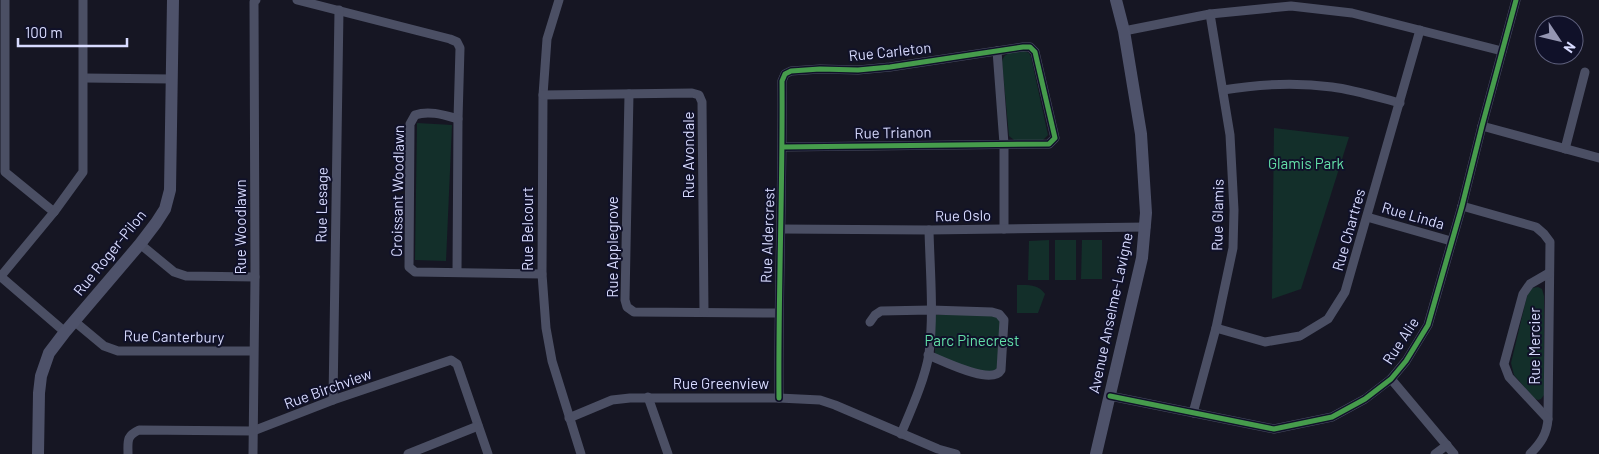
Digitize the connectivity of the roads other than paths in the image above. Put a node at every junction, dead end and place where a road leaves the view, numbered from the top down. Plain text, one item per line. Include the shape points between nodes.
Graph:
1 (6, 0) edge
2 (83, 0) edge
3 (173, 0) edge
4 (256, 0) edge
5 (297, 0) edge
6 (559, 0) edge
7 (1116, 0) edge
8 (1516, 0) edge
9 (339, 10) junction
10 (1210, 14) junction
11 (1420, 30) junction
12 (1124, 31) junction
13 (997, 51) junction
14 (1502, 51) junction
15 (1585, 72) dead end
16 (785, 74) joint
17 (84, 78) junction
18 (172, 78) junction
19 (1223, 90) junction
20 (628, 94) junction
21 (543, 95) junction
22 (1400, 103) junction
23 (458, 119) junction
24 (1482, 126) junction
25 (1004, 144) junction
26 (783, 147) junction
27 (1565, 149) junction
28 (1599, 158) edge
29 (1462, 206) junction
30 (54, 212) junction
31 (1367, 217) junction
32 (1146, 227) junction
33 (781, 229) junction
34 (1004, 229) junction
35 (929, 230) junction
36 (1451, 241) junction
37 (140, 244) junction
38 (457, 272) junction
39 (1549, 273) junction
40 (542, 274) junction
41 (0, 276) edge
42 (255, 277) junction
43 (931, 310) junction
44 (704, 312) junction
45 (778, 313) junction
46 (74, 321) junction
47 (870, 322) dead end
48 (1216, 328) junction
49 (65, 332) junction
50 (253, 351) junction
51 (928, 355) junction
52 (1391, 379) junction
53 (1110, 396) junction
54 (648, 398) junction
55 (779, 398) junction
56 (333, 400) junction
57 (1193, 413) junction
58 (569, 418) junction
59 (1548, 419) junction
60 (478, 426) junction
61 (253, 431) junction
62 (901, 434) junction
63 (1446, 445) junction
64 (937, 452) edge
65 (38, 454) edge
66 (128, 454) edge
67 (253, 454) edge
68 (408, 454) edge
69 (488, 454) edge
70 (581, 454) edge
71 (668, 454) edge
72 (956, 454) edge
73 (1096, 454) edge
74 (1435, 454) edge
75 (1454, 454) edge
76 (1530, 454) edge

1 - 30 street via 6,172
2 - 17 street
3 - 18 street, Rue Roger-Pilon
4 - 42 street, Rue Woodlawn
5 - 9 street
6 - 21 street, Rue Belcourt via 547,39
7 - 12 street, Avenue Anselme-Lavigne
8 - 14 street, Rue Alie
9 - 23 street via 457,42 460,48
9 - 56 street, Rue Lesage
10 - 11 street via 1291,6 1352,13
10 - 12 street
10 - 19 street, Rue Glamis
11 - 14 street
11 - 22 street, Rue Chartres
12 - 32 street, Avenue Anselme-Lavigne via 1141,134
13 - 16 street, Rue Carleton via 890,68 791,71
13 - 25 street
13 - 25 street, Rue Carleton via 1030,47 1035,52 1055,138 1049,144
14 - 24 street, Rue Alie
15 - 27 street
16 - 26 street, Rue Aldercrest via 782,81
17 - 18 street
17 - 30 street via 84,172
18 - 37 street, Rue Roger-Pilon via 170,190 165,209
19 - 22 street via 1272,84 1308,85 1340,88
19 - 48 street, Rue Glamis via 1230,135 1233,248
20 - 21 street, Rue Avondale
20 - 44 street, Rue Avondale via 692,93 699,95 702,102
20 - 44 street, Rue Applegrove via 627,306 634,312
21 - 40 street, Rue Belcourt
22 - 31 street, Rue Chartres
23 - 38 street
23 - 38 street, Croissant Woodlawn via 422,112 414,115 410,124 409,267 415,272
24 - 27 street
24 - 29 street, Rue Alie
25 - 26 street, Rue Trianon
25 - 34 street
26 - 33 street, Rue Aldercrest
27 - 28 street
29 - 36 street, Rue Alie
29 - 39 street, Rue Mercier via 1536,227 1550,242
30 - 41 street
31 - 36 street, Rue Linda
31 - 48 street, Rue Chartres via 1345,292 1328,319 1300,336 1265,342
32 - 34 street, Rue Oslo
32 - 53 street, Avenue Anselme-Lavigne via 1142,258
33 - 35 street, Rue Oslo
33 - 45 street, Rue Aldercrest
34 - 35 street, Rue Oslo
35 - 43 street
36 - 52 street, Rue Alie via 1428,325
37 - 42 street via 174,272 186,276
37 - 46 street, Rue Roger-Pilon
38 - 40 street, Croissant Woodlawn
39 - 59 street, Rue Mercier
39 - 59 street, Rue Mercier via 1530,284 1523,294 1504,364 1509,377
40 - 58 street, Rue Belcourt via 552,361
41 - 49 street
42 - 50 street, Rue Woodlawn
43 - 47 street via 881,311
43 - 51 street
43 - 51 street via 999,314 1004,320 1001,370 994,376 982,376
44 - 45 street, Rue Applegrove
45 - 55 street, Rue Aldercrest
46 - 49 street, Rue Roger-Pilon
46 - 50 street, Rue Canterbury via 104,346 118,351
48 - 57 street, Rue Glamis
49 - 65 street, Rue Roger-Pilon via 49,353 41,376
50 - 61 street, Rue Woodlawn
51 - 62 street
52 - 57 street, Rue Alie via 1365,399 1332,417 1274,430
52 - 63 street
53 - 57 street, Rue Alie
53 - 73 street, Avenue Anselme-Lavigne
54 - 55 street, Rue Greenview
54 - 58 street, Rue Greenview via 612,400
54 - 71 street
55 - 62 street, Rue Greenview via 820,400
56 - 60 street, Rue Birchview via 451,360 457,364
56 - 61 street, Rue Birchview
58 - 70 street, Rue Belcourt
59 - 76 street, Rue Mercier via 1547,431
60 - 68 street
60 - 69 street, Rue Birchview
61 - 66 street, Rue Birchview via 139,430 131,434
61 - 67 street, Rue Woodlawn
62 - 64 street, Rue Greenview
63 - 74 street
63 - 75 street
64 - 72 street, Rue Greenview

